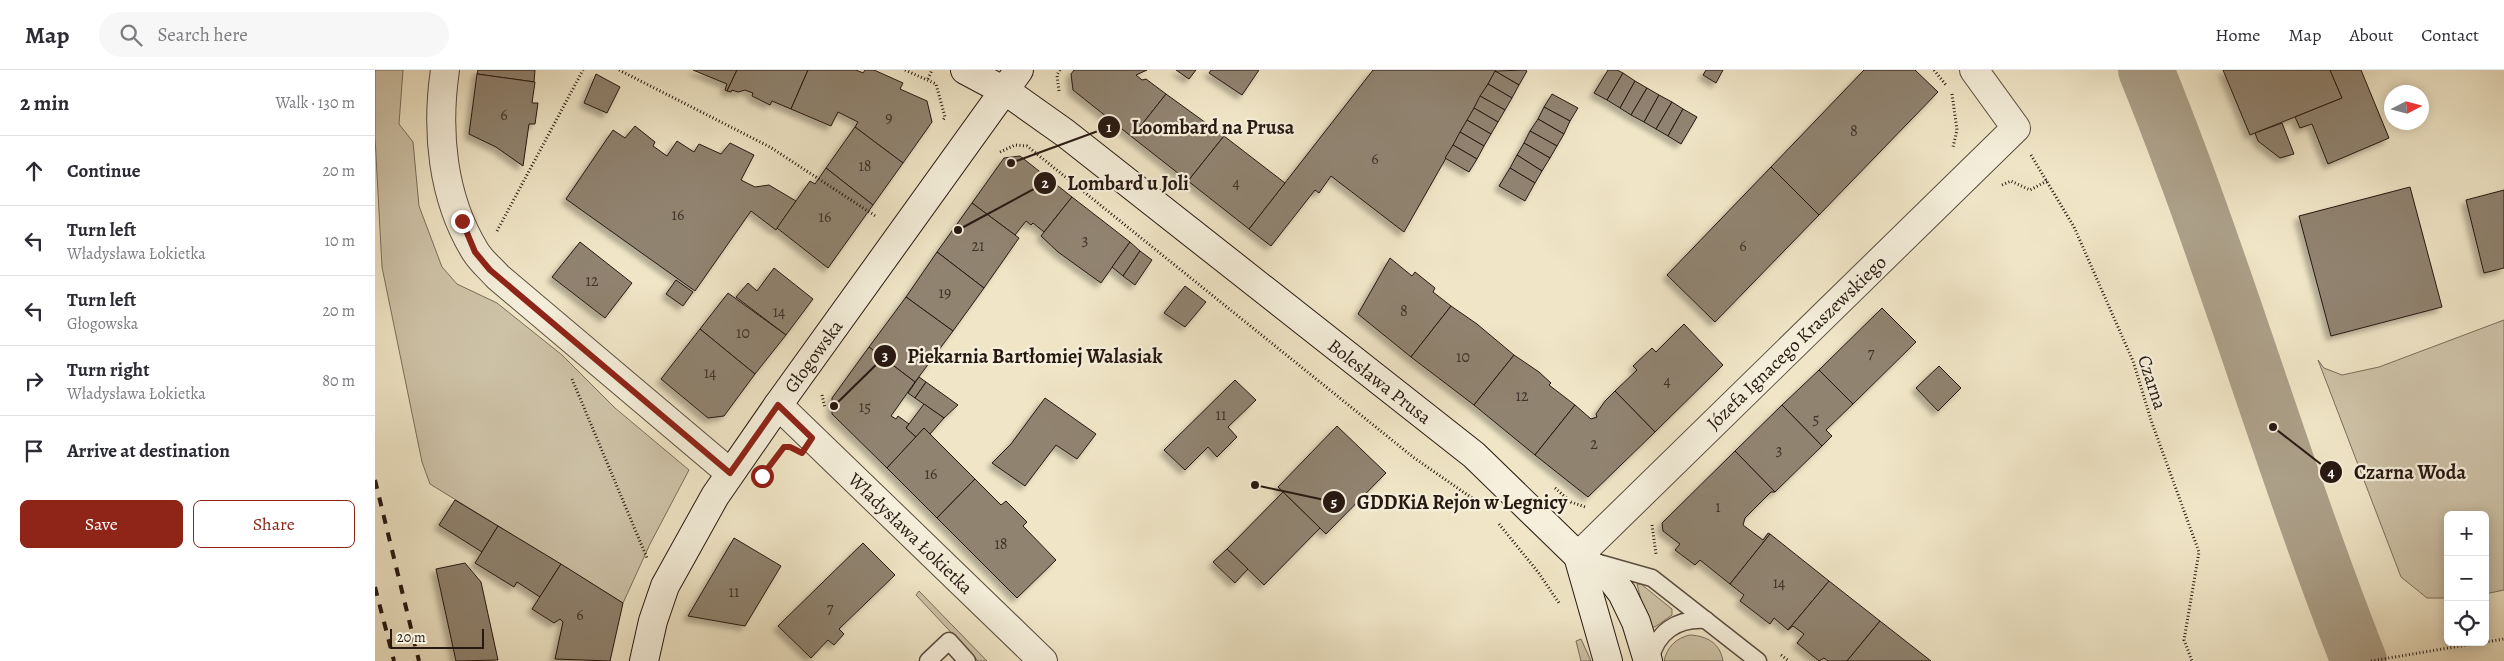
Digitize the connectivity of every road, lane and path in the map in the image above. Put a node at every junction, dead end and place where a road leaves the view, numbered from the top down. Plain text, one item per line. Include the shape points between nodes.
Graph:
1 (445, 70) edge
2 (583, 70) edge
3 (619, 70) edge
4 (932, 70) edge
5 (965, 70) edge
6 (1060, 70) edge
7 (1934, 70) edge
8 (1975, 70) edge
9 (928, 79) dead end
10 (1011, 80) edge
11 (1063, 96) dead end
12 (2016, 128) junction
13 (1027, 146) dead end
14 (1949, 152) dead end
15 (2047, 181) junction
16 (1999, 186) dead end
17 (902, 234) junction
18 (481, 260) junction
19 (568, 371) dead end
20 (778, 405) junction
21 (730, 473) junction
22 (1548, 483) dead end
23 (1477, 501) dead end
24 (1589, 507) dead end
25 (1496, 521) dead end
26 (1652, 523) dead end
27 (1657, 555) dead end
28 (1578, 556) junction
29 (662, 594) junction
30 (1562, 609) dead end
31 (1706, 620) junction
32 (2504, 639) edge
33 (2489, 641) edge
34 (2462, 646) edge
35 (1773, 648) dead end
36 (643, 661) edge
37 (928, 661) edge
38 (967, 661) edge
39 (1043, 661) edge
40 (1608, 661) edge
41 (1649, 661) edge
42 (1757, 661) edge
43 (1789, 661) edge
44 (2192, 661) edge
45 (2371, 661) edge

1 - 18 street via 440,117 442,153 459,215
2 - 18 path
3 - 17 path via 770,147
4 - 9 path
5 - 10 street, Bolesława Prusa
6 - 11 path via 1057,83
7 - 14 path via 1952,92 1956,110 1957,130
8 - 12 street
10 - 17 street, Głogowska
10 - 28 street, Bolesława Prusa via 1073,139 1475,455
12 - 15 path, Czarna
12 - 28 street, Józefa Ignacego Kraszewskiego
13 - 23 path via 1413,456
15 - 16 path via 2030,190 2011,182
15 - 44 path, Czarna via 2074,227 2133,361 2199,552 2184,640
17 - 20 street, Głogowska
18 - 21 street
19 - 29 path
20 - 21 street, Głogowska
20 - 39 street, Władysława Łokietka
21 - 29 street, Głogowska via 691,536
22 - 24 path via 1571,502
25 - 30 path via 1538,572
26 - 27 path
28 - 31 lane, Bolesława Prusa via 1652,578
28 - 40 street
28 - 41 street via 1612,580 1622,593
29 - 36 street, Głogowska
31 - 41 lane via 1685,620 1667,629 1658,639
31 - 42 lane, Bolesława Prusa
32 - 33 path
34 - 45 path
35 - 43 path
37 - 38 lane via 949,642

